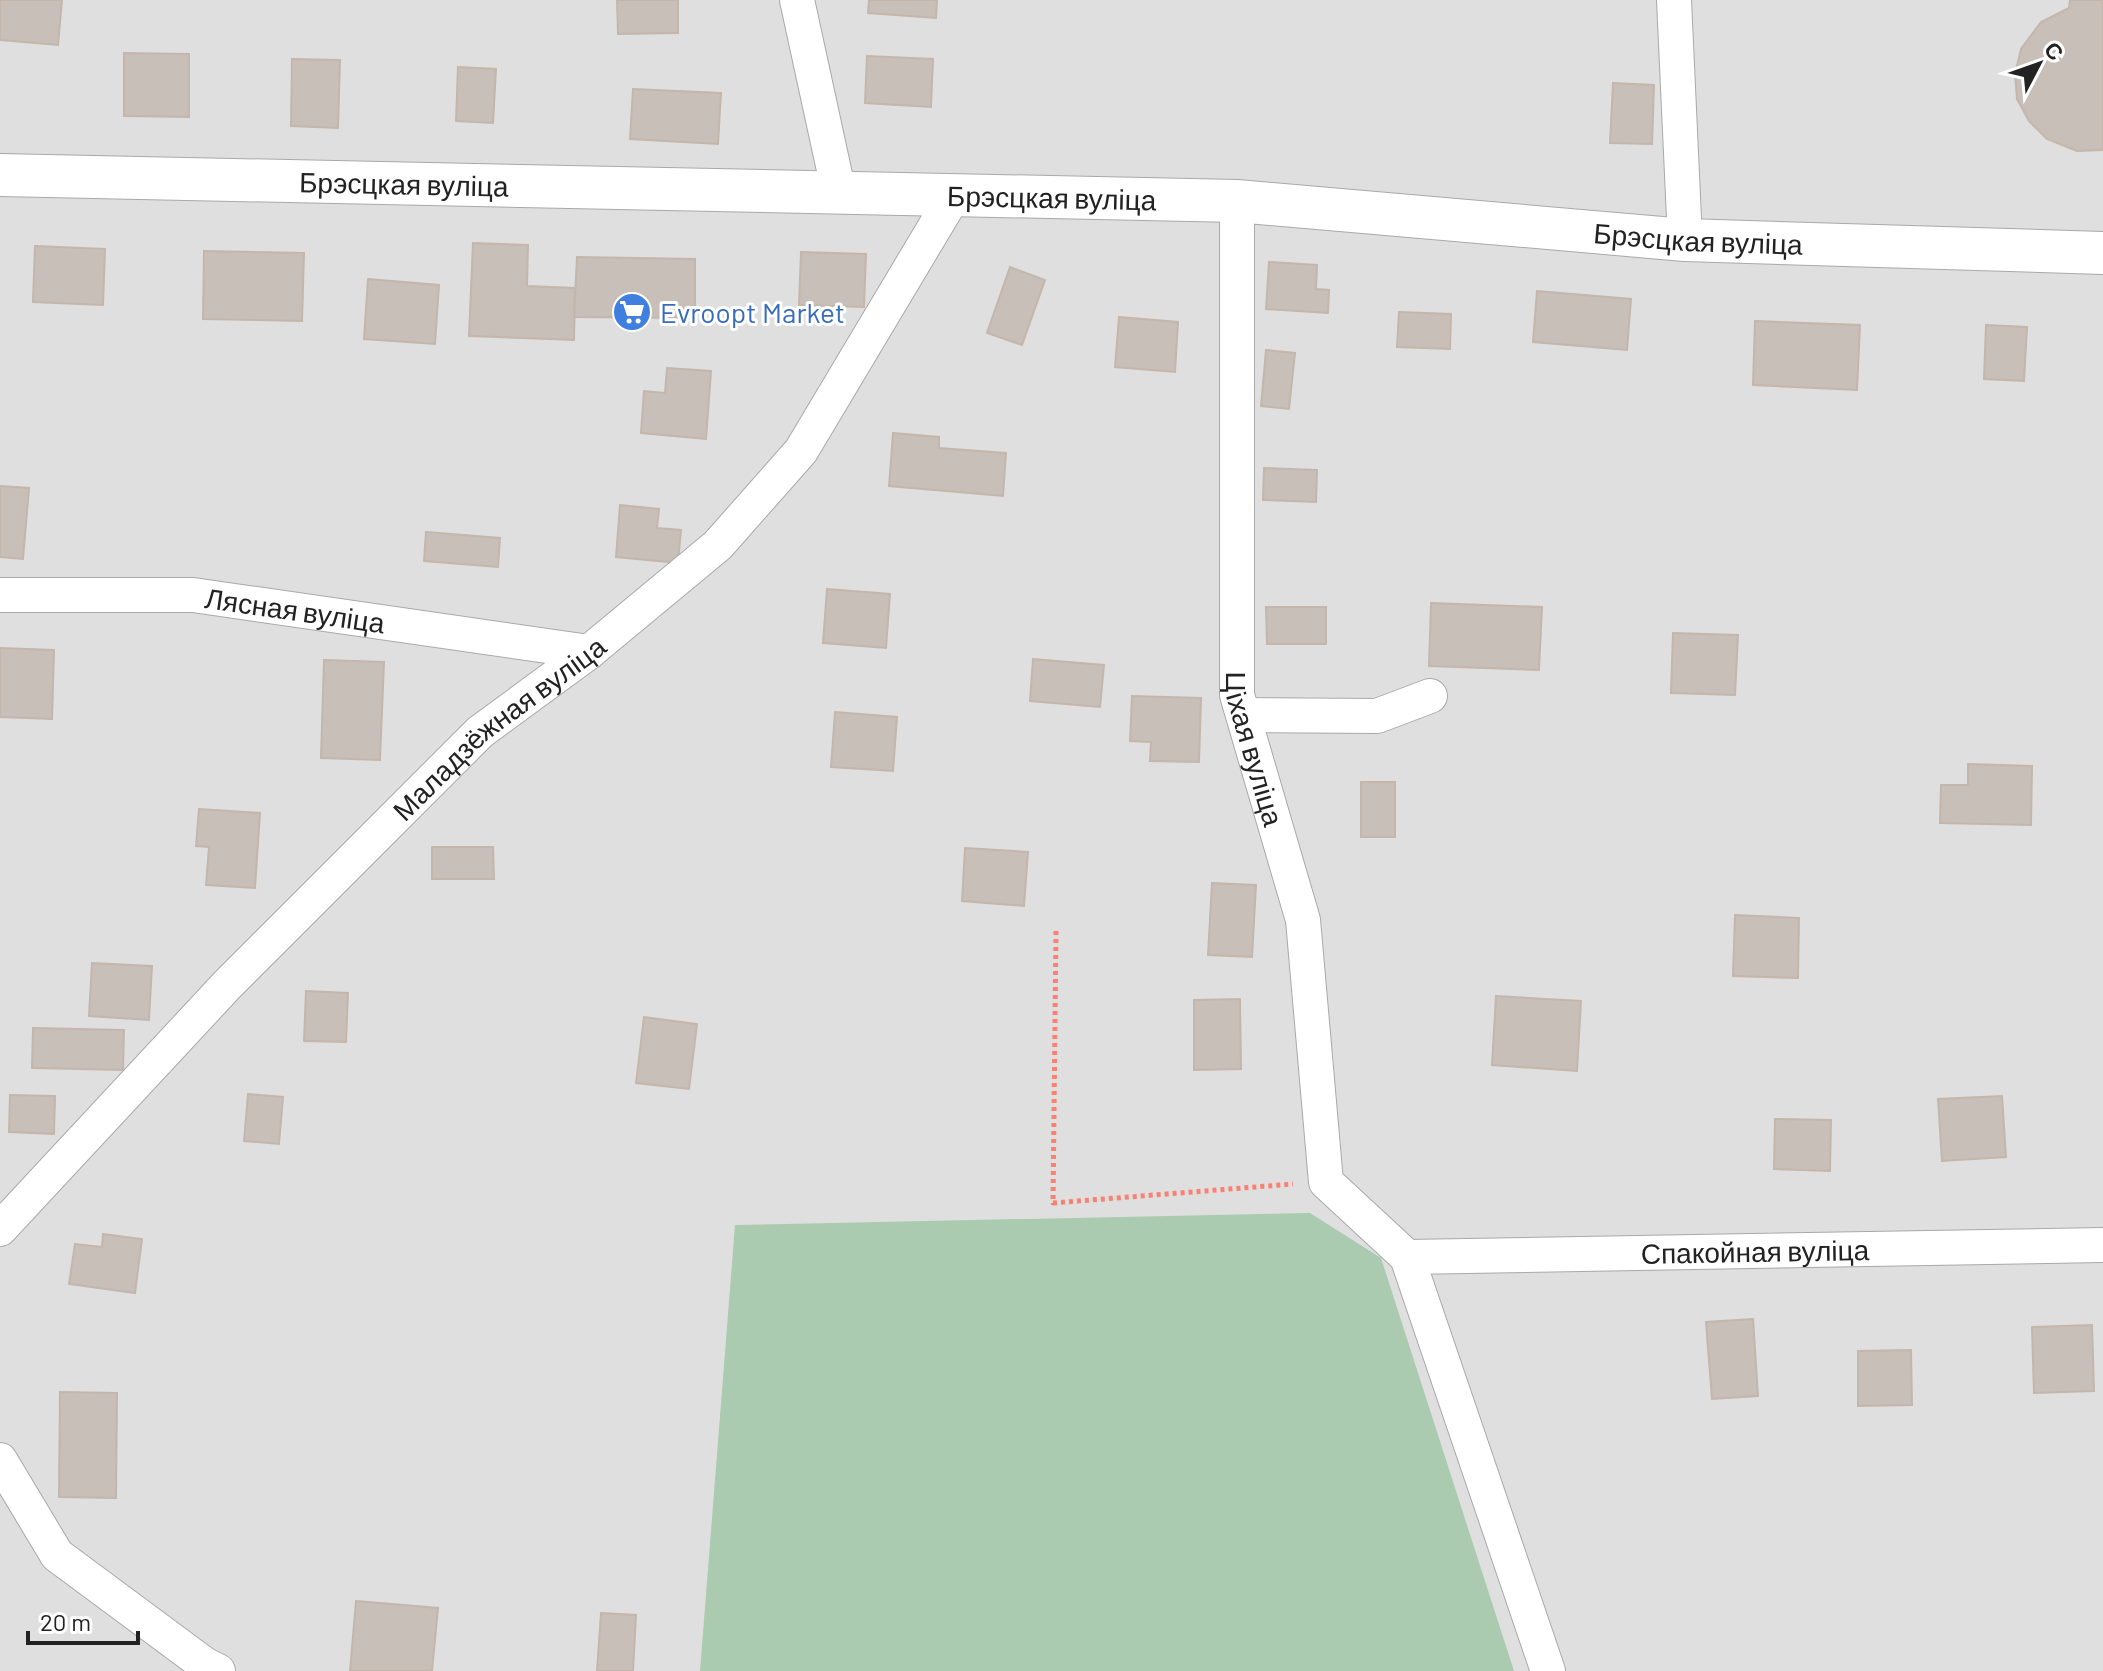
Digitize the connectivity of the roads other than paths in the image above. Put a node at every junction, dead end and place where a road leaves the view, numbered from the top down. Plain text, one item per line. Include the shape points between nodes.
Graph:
1 (797, 0) edge
2 (1674, 0) edge
3 (0, 175) edge
4 (839, 193) junction
5 (954, 195) junction
6 (1237, 201) junction
7 (1685, 240) junction
8 (2103, 253) edge
9 (0, 595) edge
10 (589, 652) junction
11 (1430, 696) dead end
12 (1243, 715) junction
13 (0, 1229) edge
14 (2103, 1245) edge
15 (1407, 1257) junction
16 (0, 1460) edge
17 (218, 1671) edge
18 (1548, 1671) edge

1 - 4 street
2 - 7 street
3 - 4 street, Брэсцкая вуліца
4 - 5 street, Брэсцкая вуліца
5 - 6 street, Брэсцкая вуліца
5 - 10 street, Маладзёжная вуліца via 801,451 718,545
6 - 7 street, Брэсцкая вуліца
6 - 12 street, Ціхая вуліца via 1237,695
7 - 8 street, Брэсцкая вуліца
9 - 10 street, Лясная вуліца via 193,595
10 - 13 street, Маладзёжная вуліца via 480,732 227,985
11 - 12 street via 1377,716
12 - 15 street, Ціхая вуліца via 1303,920 1326,1182
14 - 15 street, Спакойная вуліца
15 - 18 street
16 - 17 street via 57,1555

